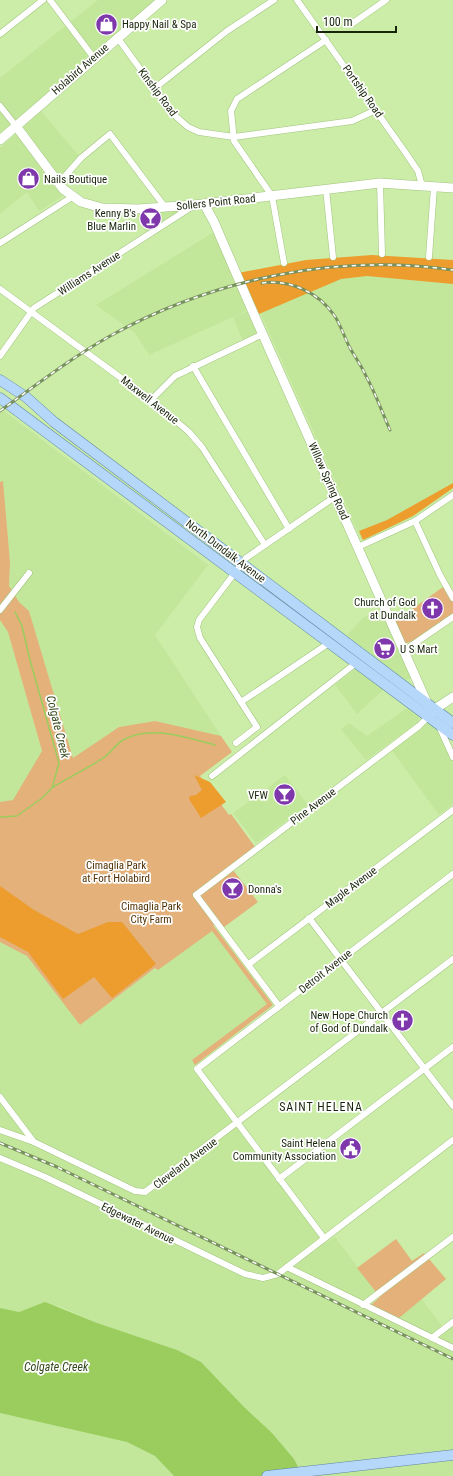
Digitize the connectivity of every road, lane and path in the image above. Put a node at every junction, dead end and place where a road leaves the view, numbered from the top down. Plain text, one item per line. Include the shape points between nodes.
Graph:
1 (43, 0) edge
2 (50, 0) edge
3 (162, 0) edge
4 (274, 0) edge
5 (297, 0) edge
6 (386, 0) edge
7 (353, 23) dead end
8 (0, 34) edge
9 (117, 37) junction
10 (326, 40) junction
11 (94, 58) junction
12 (155, 88) junction
13 (0, 106) edge
14 (376, 110) junction
15 (16, 126) junction
16 (234, 136) junction
17 (0, 140) edge
18 (380, 183) junction
19 (58, 184) junction
20 (422, 186) junction
21 (434, 187) junction
22 (453, 188) edge
23 (326, 189) junction
24 (272, 196) junction
25 (72, 197) junction
26 (204, 204) junction
27 (194, 205) junction
28 (165, 208) junction
29 (0, 243) edge
30 (382, 254) dead end
31 (333, 257) dead end
32 (429, 257) dead end
33 (284, 262) dead end
34 (0, 289) edge
35 (32, 312) junction
36 (263, 334) junction
37 (0, 356) edge
38 (193, 366) junction
39 (0, 380) edge
40 (0, 398) edge
41 (150, 400) junction
42 (453, 495) edge
43 (336, 496) junction
44 (416, 521) junction
45 (289, 529) junction
46 (265, 545) junction
47 (358, 547) junction
48 (242, 563) junction
49 (29, 573) dead end
50 (234, 573) junction
51 (453, 598) edge
52 (0, 610) edge
53 (453, 617) edge
54 (329, 643) junction
55 (405, 650) junction
56 (356, 662) junction
57 (453, 697) edge
58 (241, 702) junction
59 (431, 711) junction
60 (453, 723) edge
61 (438, 724) junction
62 (453, 735) edge
63 (236, 743) dead end
64 (453, 757) edge
65 (212, 776) dead end
66 (453, 810) edge
67 (453, 874) edge
68 (309, 918) junction
69 (340, 959) junction
70 (453, 959) edge
71 (249, 964) junction
72 (279, 1006) junction
73 (382, 1013) junction
74 (453, 1047) edge
75 (424, 1069) junction
76 (0, 1097) edge
77 (453, 1106) edge
78 (238, 1124) junction
79 (0, 1130) edge
80 (453, 1140) edge
81 (34, 1142) junction
82 (0, 1158) edge
83 (279, 1179) junction
84 (453, 1237) edge
85 (324, 1238) junction
86 (287, 1267) junction
87 (363, 1305) junction
88 (453, 1322) edge
89 (432, 1338) junction
90 (453, 1348) edge
91 (453, 1455) edge
92 (267, 1476) edge

1 - 8 street
2 - 11 street
3 - 9 street, Holabird Avenue
4 - 12 street via 227,31
5 - 10 street, Portship Road
6 - 7 street
9 - 11 street, Holabird Avenue
9 - 12 street, Kinship Road
10 - 14 street, Portship Road
10 - 16 street via 236,99 231,111
11 - 15 street, Holabird Avenue
12 - 16 street, Kinship Road via 172,113 188,127 210,134
13 - 15 street
14 - 16 street, Kinship Road via 352,121
14 - 20 street, Portship Road via 418,171
15 - 17 street, Holabird Avenue
15 - 19 street, Sollers Point Road
16 - 24 street via 237,146
18 - 20 street, Sollers Point Road
18 - 23 street, Sollers Point Road
18 - 30 street
19 - 25 street, Sollers Point Road
19 - 28 street via 81,158 110,134
20 - 21 street, Sollers Point Road
21 - 22 street, Sollers Point Road
21 - 32 street
23 - 24 street, Sollers Point Road
23 - 31 street
24 - 26 street, Sollers Point Road
24 - 33 street
25 - 28 street, Sollers Point Road via 102,208
25 - 29 street
26 - 27 street, Sollers Point Road
26 - 36 street, Willow Spring Road
27 - 28 street, Sollers Point Road
27 - 35 street, Williams Avenue via 34,308
34 - 35 street, Maxwell Avenue
35 - 37 street, Williams Avenue
35 - 41 street, Maxwell Avenue
36 - 38 street
36 - 43 street, Willow Spring Road
38 - 41 street via 172,379
38 - 45 street
39 - 48 main road, North Dundalk Avenue via 26,397 57,424
40 - 50 main road, North Dundalk Avenue
41 - 46 street, Maxwell Avenue via 175,419 197,441
42 - 44 street
43 - 45 street
43 - 47 street, Willow Spring Road
44 - 47 street
44 - 51 street
45 - 46 street
46 - 48 street
47 - 55 street, Willow Spring Road
48 - 50 street
48 - 59 main road, North Dundalk Avenue
49 - 52 street
50 - 54 main road, North Dundalk Avenue
50 - 58 street via 201,617 197,627 200,638
53 - 55 street
54 - 56 main road, North Dundalk Avenue
54 - 58 street
55 - 59 street, Willow Spring Road
56 - 59 main road, North Dundalk Avenue
56 - 65 street
57 - 59 street
58 - 63 street via 257,727
59 - 60 main road, North Dundalk Avenue
59 - 61 main road, North Dundalk Avenue
59 - 71 street, Pine Avenue via 418,726 196,895
61 - 62 main road, North Dundalk Avenue
61 - 64 street
66 - 68 street, Maple Avenue
67 - 69 street, Detroit Avenue
68 - 69 street
68 - 71 street, Maple Avenue
69 - 72 street, Detroit Avenue
69 - 73 street
70 - 73 street, Cleveland Avenue
71 - 72 street
72 - 78 street, Detroit Avenue via 197,1069
73 - 75 street
73 - 78 street, Cleveland Avenue
74 - 75 street
75 - 77 street
75 - 83 street
76 - 81 street
78 - 81 street, Cleveland Avenue via 146,1192 117,1184
78 - 83 street
79 - 81 street
80 - 85 street
82 - 86 street, Edgewater Avenue via 45,1177 245,1274 263,1278 278,1274
83 - 85 street
84 - 87 street
85 - 86 street
86 - 87 street
87 - 89 street
88 - 89 street
89 - 90 street
91 - 92 main road

